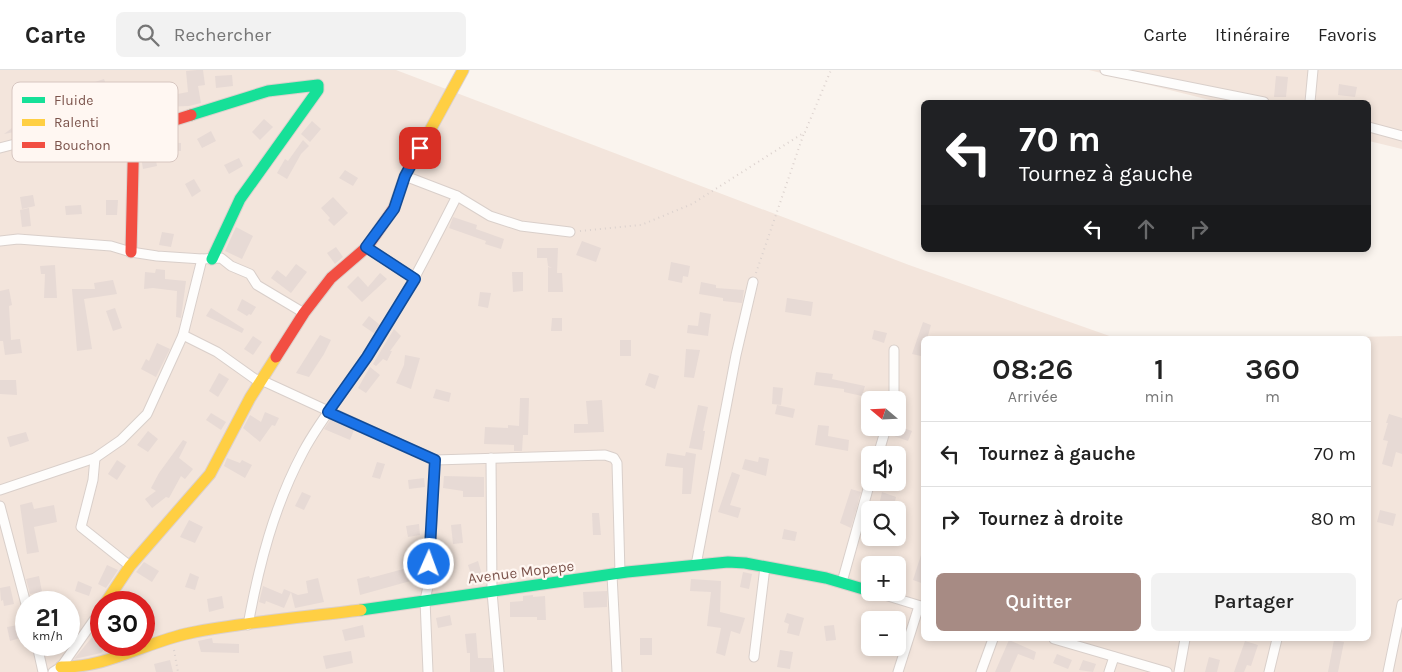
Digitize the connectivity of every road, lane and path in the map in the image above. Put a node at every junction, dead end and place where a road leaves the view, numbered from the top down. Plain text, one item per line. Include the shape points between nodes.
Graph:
1 (463, 70) edge
2 (831, 70) edge
3 (1105, 70) edge
4 (1313, 70) edge
5 (1254, 100) edge
6 (1310, 100) edge
7 (178, 119) edge
8 (1371, 128) edge
9 (805, 132) junction
10 (1402, 136) edge
11 (133, 162) edge
12 (405, 176) junction
13 (457, 196) junction
14 (570, 232) joint
15 (0, 241) edge
16 (366, 247) junction
17 (131, 252) junction
18 (207, 259) junction
19 (415, 279) junction
20 (753, 282) joint
21 (304, 313) junction
22 (183, 335) junction
23 (894, 350) dead end
24 (261, 380) junction
25 (894, 391) edge
26 (328, 412) junction
27 (95, 458) junction
28 (492, 458) junction
29 (435, 460) junction
30 (0, 490) edge
31 (867, 491) edge
32 (0, 506) edge
33 (696, 565) junction
34 (130, 566) junction
35 (765, 567) junction
36 (616, 574) junction
37 (842, 582) junction
38 (861, 588) edge
39 (23, 591) edge
40 (113, 591) edge
41 (492, 592) junction
42 (425, 600) junction
43 (903, 601) edge
44 (1402, 604) edge
45 (921, 607) edge
46 (90, 625) edge
47 (248, 625) junction
48 (171, 637) junction
49 (992, 641) edge
50 (1061, 641) edge
51 (1185, 641) edge
52 (1277, 641) edge
53 (39, 656) edge
54 (754, 657) dead end
55 (1114, 657) junction
56 (57, 670) edge
57 (1390, 671) edge
58 (42, 672) edge
59 (178, 672) edge
60 (428, 672) edge
61 (499, 672) edge
62 (617, 672) edge
63 (898, 672) edge
64 (981, 672) edge
65 (1109, 672) edge
66 (1167, 672) edge
67 (1179, 672) edge
68 (1270, 672) edge

1 - 12 street
2 - 9 path
3 - 5 street
4 - 6 street
7 - 18 street via 268,91 318,85 318,90 240,198
8 - 10 street
9 - 14 path via 692,204 640,225
9 - 20 path
11 - 17 street
12 - 13 street
12 - 16 street via 394,209
13 - 14 street via 490,216 522,226
13 - 19 street
15 - 17 street via 18,238 111,246
16 - 19 street
16 - 21 street via 331,278
17 - 18 street
18 - 21 street via 221,258 250,274 257,285
18 - 22 street
19 - 26 street via 367,357
20 - 33 street
21 - 24 street
22 - 24 street
22 - 27 street via 147,414 121,440
23 - 25 street
24 - 26 street
24 - 34 street via 210,474
26 - 29 street
26 - 47 street via 303,452 282,499 260,564
27 - 30 street
27 - 34 street via 81,527
28 - 29 street
28 - 36 street via 605,455 614,458 617,463
28 - 41 street
29 - 42 street via 429,582
31 - 37 street
32 - 39 street
33 - 35 street, Avenue Mopepe via 728,562
33 - 36 street, Avenue Mopepe
34 - 40 street
35 - 37 street, Avenue Mopepe
35 - 54 street
36 - 41 street, Avenue Mopepe
36 - 62 street
37 - 38 street, Avenue Mopepe
41 - 42 street, Avenue Mopepe
41 - 61 street
42 - 47 street, Avenue Mopepe
42 - 60 street
43 - 45 street
44 - 57 street
45 - 63 street
46 - 56 street
47 - 48 street, Avenue Mopepe
48 - 56 street, Avenue Mopepe via 85,669
48 - 59 path
49 - 64 street
50 - 55 street
51 - 67 street
52 - 68 street
53 - 58 street
55 - 65 street
55 - 66 street

